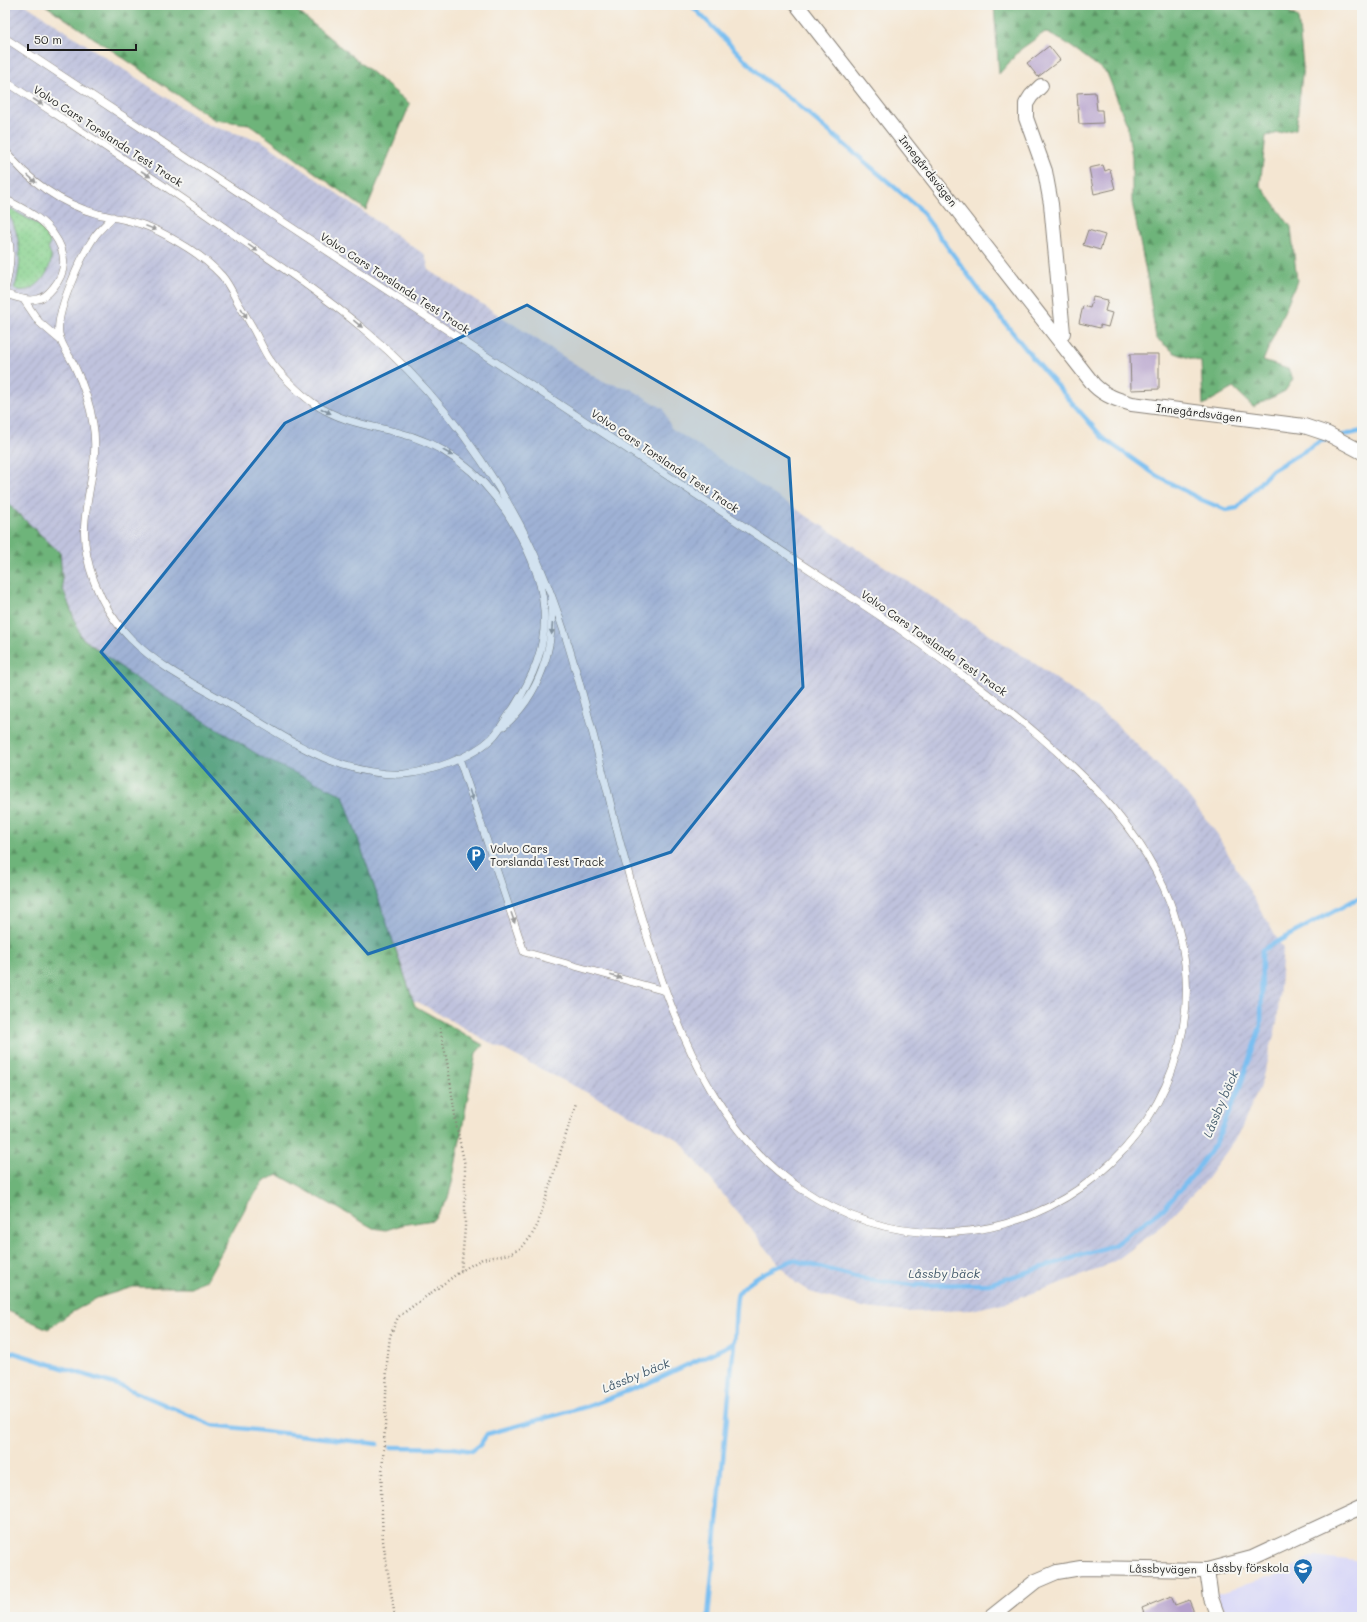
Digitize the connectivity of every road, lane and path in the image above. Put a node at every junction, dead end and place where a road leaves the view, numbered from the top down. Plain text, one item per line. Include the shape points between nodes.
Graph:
1 (797, 5) edge
2 (5, 38) edge
3 (5, 81) edge
4 (1041, 86) dead end
5 (5, 150) edge
6 (5, 199) edge
7 (113, 217) junction
8 (5, 228) edge
9 (5, 289) edge
10 (5, 294) edge
11 (24, 300) junction
12 (1058, 338) junction
13 (60, 340) junction
14 (1362, 452) edge
15 (550, 590) junction
16 (493, 737) junction
17 (459, 758) junction
18 (665, 991) junction
19 (440, 1028) dead end
20 (576, 1103) dead end
21 (461, 1271) junction
22 (1362, 1507) edge
23 (1207, 1570) junction
24 (395, 1617) edge
25 (991, 1617) edge
26 (1218, 1617) edge

1 - 12 street, Innegårdsvägen
2 - 18 lane, Volvo Cars Torslanda Test Track via 889,623 1002,704 1062,756 1100,794 1118,814 1148,857 1166,893 1179,930 1186,983 1181,1036 1165,1087 1137,1134 1121,1153 1081,1188 1048,1208 1010,1223 984,1229 931,1233 879,1225 854,1217 805,1192 768,1164 729,1119 678,1025
3 -> 15 lane, Volvo Cars Torslanda Test Track via 198,209 326,299 387,350 438,402 475,450 516,517
4 - 12 street via 1026,104 1026,118 1045,171 1051,204 1063,333
5 -> 7 lane, Volvo Cars Torslanda Test Track via 16,165 42,188 92,212
6 - 11 lane via 40,219 54,235 63,254 63,273 52,290 38,299
7 - 13 lane, Volvo Cars Torslanda Test Track via 94,238 69,288 58,319
7 -> 16 lane, Volvo Cars Torslanda Test Track via 154,228 194,252 219,273 233,293 268,358 311,402 347,420 416,437 435,445 456,457 471,470 500,503 528,550 543,597 545,625 540,656 531,677
8 - 9 lane via 10,248 9,273
10 - 11 lane
11 - 13 lane via 39,322
12 - 14 street, Innegårdsvägen via 1094,385 1102,393 1115,399 1132,404 1304,426 1328,434
13 - 17 lane, Volvo Cars Torslanda Test Track via 86,392 94,425 95,454 85,527 90,570 108,610 133,641 169,669 310,751 339,764 379,773 408,774 433,769
15 -> 16 lane, Volvo Cars Torslanda Test Track via 552,633 542,672 517,714
15 - 18 lane, Volvo Cars Torslanda Test Track via 580,686 641,918
16 - 17 lane, Volvo Cars Torslanda Test Track
17 -> 18 lane via 524,952
19 - 21 path via 465,1166 465,1228
20 - 21 path via 537,1226 530,1238 521,1248 510,1254 482,1259
21 - 24 path via 398,1317 390,1336 381,1489 383,1541
22 - 23 street, Låssbyvägen via 1252,1558
23 - 25 street, Låssbyvägen via 1089,1568 1057,1572 1036,1581
23 - 26 street via 1211,1598

